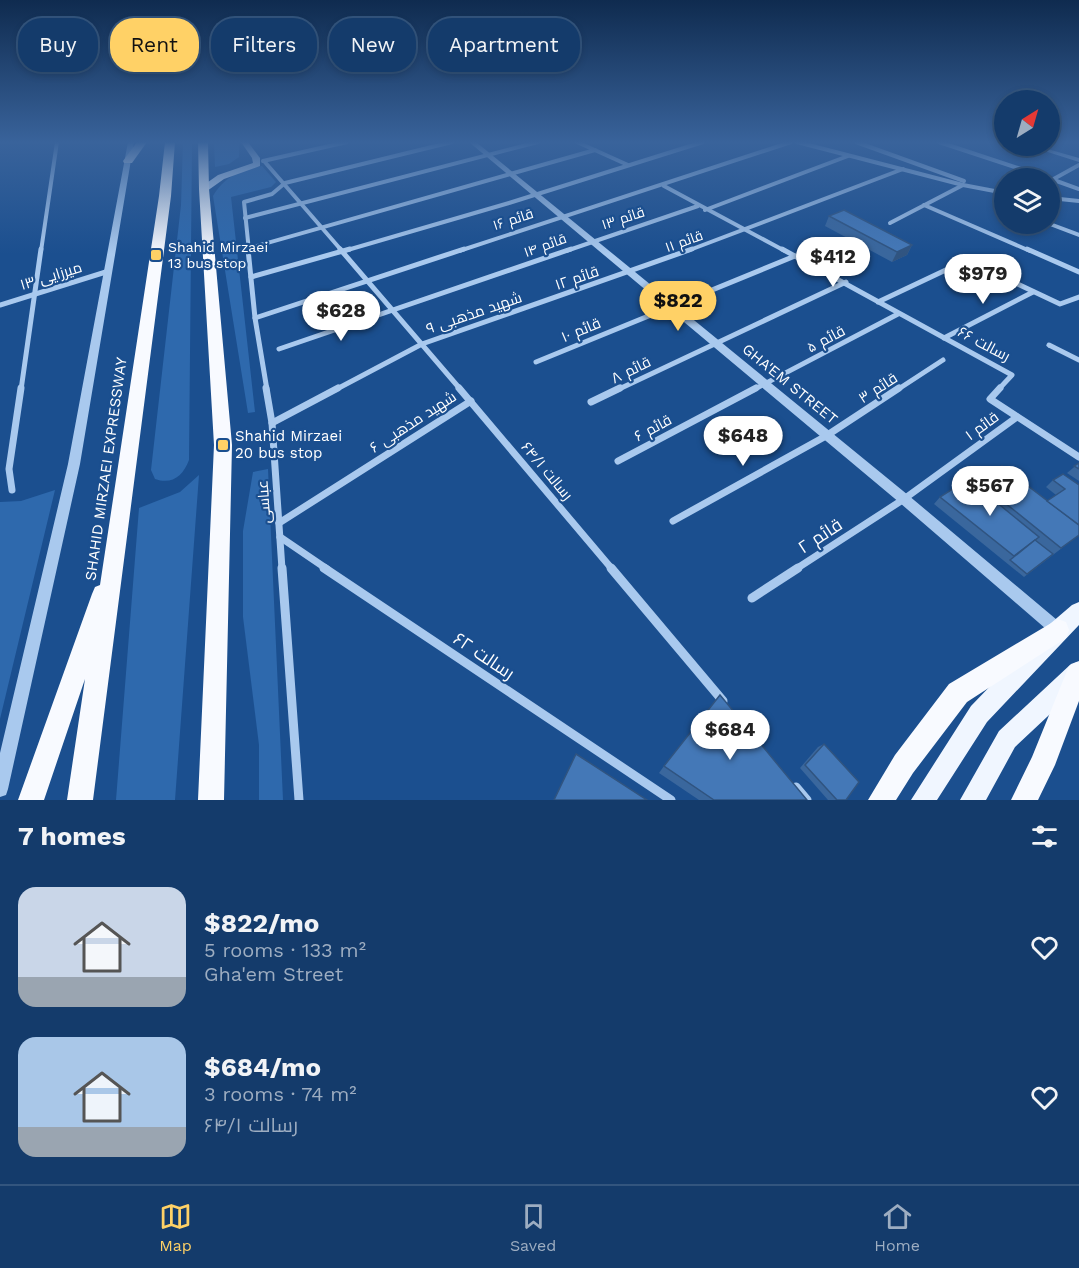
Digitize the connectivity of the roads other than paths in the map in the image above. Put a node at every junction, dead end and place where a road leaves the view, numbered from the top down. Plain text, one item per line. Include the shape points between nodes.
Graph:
1 (52, 179) edge
2 (125, 179) edge
3 (167, 179) edge
4 (204, 179) edge
5 (218, 179) edge
6 (281, 179) edge
7 (300, 179) edge
8 (396, 179) edge
9 (486, 179) edge
10 (515, 179) edge
11 (587, 179) edge
12 (683, 179) edge
13 (787, 179) edge
14 (877, 179) edge
15 (942, 179) edge
16 (958, 179) edge
17 (285, 183) junction
18 (1060, 183) edge
19 (963, 185) junction
20 (664, 186) junction
21 (204, 189) junction
22 (1079, 189) edge
23 (990, 191) junction
24 (994, 192) edge
25 (535, 196) junction
26 (1060, 199) edge
27 (1079, 201) edge
28 (302, 204) junction
29 (924, 205) junction
30 (698, 206) junction
31 (705, 210) junction
32 (560, 217) junction
33 (245, 218) junction
34 (890, 224) dead end
35 (322, 226) junction
36 (1060, 228) edge
37 (747, 230) junction
38 (1079, 235) edge
39 (590, 242) junction
40 (253, 247) dead end
41 (343, 252) junction
42 (795, 255) junction
43 (110, 270) junction
44 (1079, 272) edge
45 (629, 273) junction
46 (251, 277) junction
47 (368, 280) junction
48 (846, 282) junction
49 (1033, 292) junction
50 (36, 294) junction
51 (1079, 297) edge
52 (879, 302) junction
53 (0, 305) edge
54 (533, 305) joint
55 (669, 306) junction
56 (395, 312) junction
57 (898, 314) junction
58 (255, 318) junction
59 (944, 338) junction
60 (422, 344) junction
61 (714, 344) junction
62 (1049, 345) dead end
63 (279, 350) dead end
64 (943, 360) dead end
65 (1079, 360) edge
66 (536, 362) dead end
67 (764, 385) junction
68 (471, 401) junction
69 (591, 402) dead end
70 (1017, 417) junction
71 (272, 423) junction
72 (826, 436) junction
73 (1079, 458) edge
74 (618, 461) dead end
75 (12, 490) dead end
76 (904, 499) junction
77 (673, 521) dead end
78 (279, 523) junction
79 (280, 537) junction
80 (116, 556) junction
81 (752, 598) dead end
82 (1079, 612) edge
83 (1058, 630) junction
84 (1078, 674) edge
85 (730, 708) edge
86 (791, 782) edge
87 (0, 789) edge
88 (31, 800) edge
89 (80, 800) edge
90 (211, 800) edge
91 (300, 800) edge
92 (671, 800) edge
93 (807, 800) edge
94 (881, 800) edge
95 (923, 800) edge
96 (972, 800) edge
97 (1024, 800) edge

1 - 50 street
2 - 43 street
3 - 80 highway, SHAHID MIRZAEI EXPRESSWAY
4 - 21 highway
5 - 21 main road
6 - 17 street, رسالت ۶۴/۱
7 - 17 street
8 - 28 street
9 - 35 street
10 - 25 street, GHA'EM STREET
11 - 25 street
12 - 20 street, قائم ۱۶
13 - 31 street
14 - 37 street, قائم ۱۱
15 - 19 street
16 - 23 street
17 - 28 street, رسالت ۶۴/۱
17 - 33 street, عباسی via 271,194 244,202
18 - 22 street
19 - 23 street
19 - 29 street
20 - 30 street, رسالت ۶۶
20 - 32 street, قائم ۱۶
21 - 90 highway via 223,445
23 - 24 street
25 - 32 street, GHA'EM STREET
25 - 41 street
26 - 27 street
28 - 33 street
28 - 35 street, رسالت ۶۴/۱
29 - 34 street
29 - 44 street
30 - 31 street, رسالت ۶۶
30 - 39 street, قائم ۱۳
31 - 37 street, رسالت ۶۶
32 - 39 street, GHA'EM STREET
32 - 47 street, قائم ۱۶
33 - 46 street, عباسی
35 - 40 street
35 - 41 street, رسالت ۶۴/۱
36 - 38 street
37 - 42 street, رسالت ۶۶
37 - 45 street, قائم ۱۱
39 - 45 street, GHA'EM STREET
39 - 56 street, قائم ۱۴
41 - 46 street
41 - 47 street, رسالت ۶۴/۱
42 - 48 street, رسالت ۶۶
42 - 55 street, قائم ۱۰
43 - 50 street, میرزایی ۱۳
43 - 87 street via 74,464
45 - 54 street, قائم ۱۲
45 - 55 street, GHA'EM STREET
46 - 58 street, عباسی
47 - 56 street, رسالت ۶۴/۱
47 - 58 street, قائم ۱۶
48 - 52 street, رسالت ۶۶
48 - 61 street, قائم ۸
49 - 51 street via 1060,304
49 - 52 street via 967,260
49 - 59 street
50 - 53 street, میرزایی ۱۳
50 - 75 street via 9,469
52 - 57 street, رسالت ۶۶
54 - 60 street, شهید مذهبی ۹
55 - 61 street, GHA'EM STREET
55 - 66 street, قائم ۱۰
56 - 60 street, رسالت ۶۴/۱
56 - 63 street, قائم ۱۴
57 - 59 street, رسالت ۶۶
57 - 67 street, قائم ۵
58 - 71 street, عباسی
59 - 70 street, رسالت ۶۶ via 1012,375 990,399
60 - 68 street, رسالت ۶۴/۱
60 - 71 street, شهید مذهبی ۹
61 - 67 street, GHA'EM STREET
61 - 69 street, قائم ۸
62 - 65 street
64 - 72 street, قائم ۳
67 - 72 street, GHA'EM STREET
67 - 74 street, قائم ۶
68 - 78 street, شهید مذهبی ۶
68 - 85 street, رسالت ۶۴/۱
70 - 73 street, رسالت ۶۶
70 - 76 street, قائم ۱
71 - 78 street, عباسی
72 - 76 street, GHA'EM STREET
72 - 77 street, قائم ۳
76 - 81 street, قائم ۲
76 - 83 street, GHA'EM STREET
78 - 79 street, عباسی
79 - 91 street, عباسی
79 - 92 street, رسالت ۶۲
80 - 88 highway
80 - 89 highway, SHAHID MIRZAEI EXPRESSWAY
82 - 83 main road
83 - 94 highway via 958,693
83 - 95 main road via 979,714
84 - 96 main road via 1007,739
84 - 97 highway
86 - 93 street

